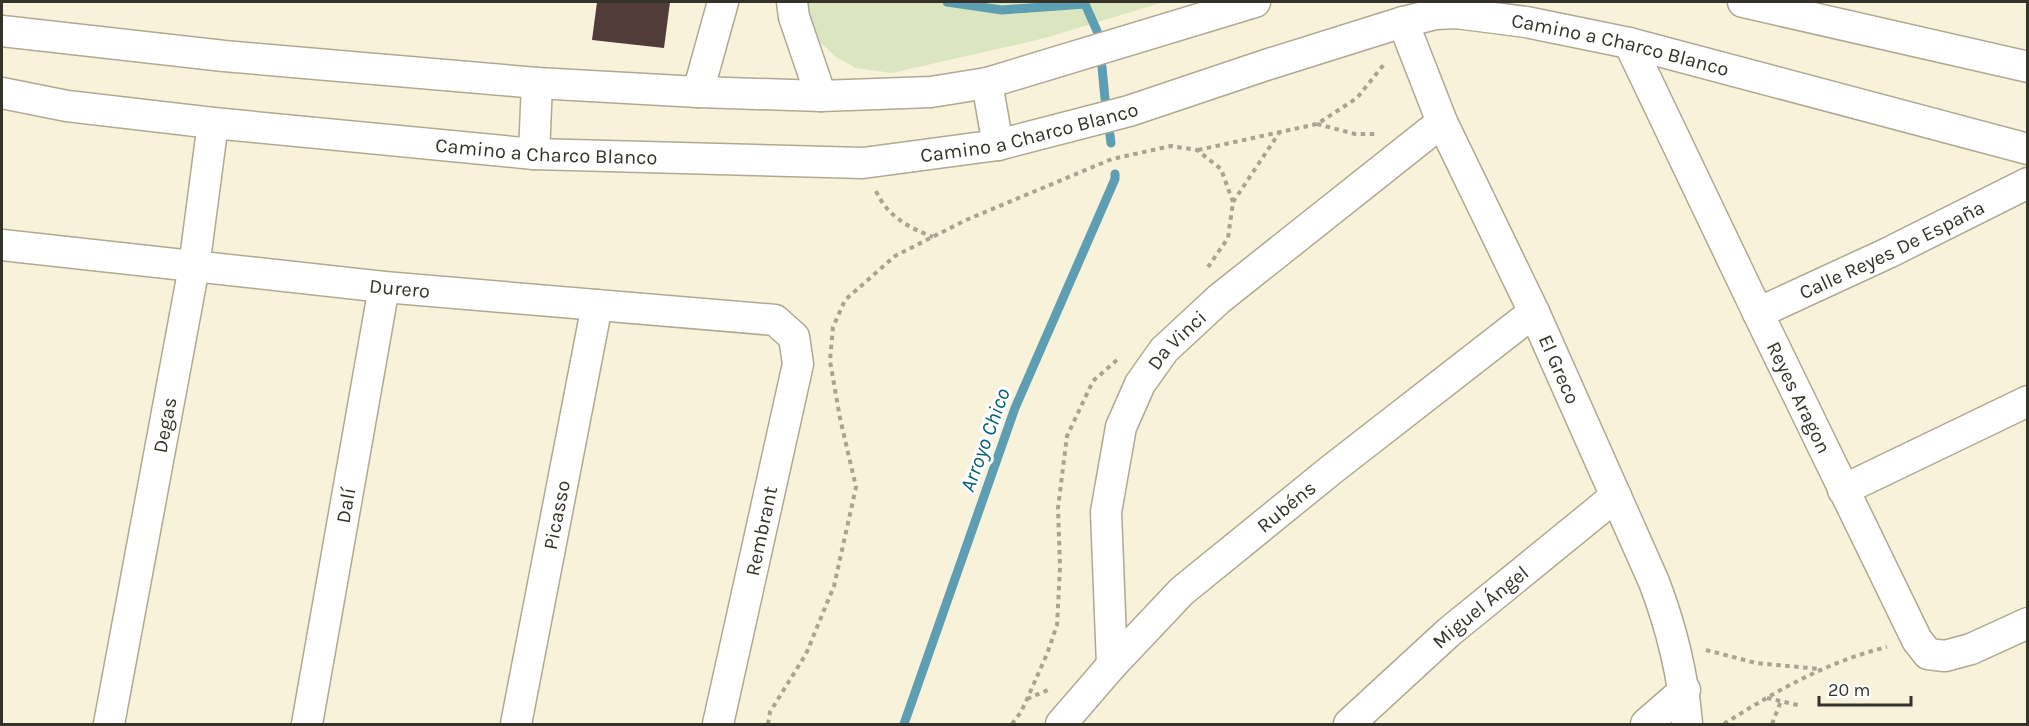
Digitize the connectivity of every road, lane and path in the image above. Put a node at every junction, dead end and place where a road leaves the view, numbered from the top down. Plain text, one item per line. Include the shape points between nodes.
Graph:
1 (723, 2) edge
2 (792, 2) edge
3 (1255, 2) edge
4 (1743, 2) edge
5 (1403, 22) junction
6 (2, 31) edge
7 (1629, 43) junction
8 (2028, 67) edge
9 (537, 82) junction
10 (987, 83) junction
11 (698, 92) junction
12 (2, 93) edge
13 (820, 96) junction
14 (1442, 122) junction
15 (213, 123) junction
16 (1279, 132) junction
17 (998, 145) junction
18 (2028, 149) edge
19 (1197, 150) dead end
20 (534, 153) junction
21 (1112, 159) dead end
22 (863, 163) junction
23 (2028, 183) edge
24 (1233, 202) dead end
25 (933, 237) junction
26 (2, 245) edge
27 (194, 267) junction
28 (384, 287) junction
29 (597, 305) junction
30 (1534, 312) junction
31 (1758, 313) junction
32 (794, 337) joint
33 (2028, 401) edge
34 (1843, 490) junction
35 (1616, 496) junction
36 (2028, 623) edge
37 (1674, 640) junction
38 (1917, 640) junction
39 (1112, 665) junction
40 (1821, 669) junction
41 (1685, 690) junction
42 (1766, 698) junction
43 (1781, 701) junction
44 (1797, 705) dead end
45 (109, 724) edge
46 (307, 724) edge
47 (516, 724) edge
48 (718, 724) edge
49 (768, 724) edge
50 (1061, 724) edge
51 (1349, 724) edge
52 (1646, 724) edge
53 (1687, 724) edge
54 (1724, 724) edge
55 (1772, 724) edge

1 - 11 street
2 - 13 street
3 - 10 street
4 - 8 street
5 - 7 street, Camino a Charco Blanco via 1456,13 1526,22
5 - 14 street, El Greco
5 - 16 path via 1384,66 1357,99 1317,124
5 - 17 street, Camino a Charco Blanco via 1130,111
6 - 9 street via 224,56
7 - 18 street, Camino a Charco Blanco
7 - 31 street, Reyes Aragon
9 - 11 street
9 - 20 street
10 - 13 street via 931,92
10 - 17 street
11 - 13 street
12 - 15 street, Camino a Charco Blanco via 67,106
14 - 30 street, El Greco
14 - 39 street, Da Vinci via 1219,299 1164,350 1140,384 1121,427 1106,512
15 - 20 street, Camino a Charco Blanco
15 - 27 street, Degas
16 - 19 path
16 - 24 path
17 - 22 street, Camino a Charco Blanco
20 - 22 street, Camino a Charco Blanco
21 - 25 path
22 - 25 path via 881,202 906,226
23 - 31 street, Calle Reyes De España
25 - 49 path via 895,256 845,300 833,327 830,361 856,487 834,586 806,654 770,712
26 - 27 street, Durero
27 - 28 street, Durero
27 - 45 street, Degas
28 - 29 street, Durero
28 - 46 street, Dalí
29 - 32 street, Durero via 775,320
29 - 47 street, Picasso
30 - 35 street, El Greco
30 - 39 street, Rubéns via 1182,591
31 - 34 street, Reyes Aragon
32 - 48 street, Rembrant via 798,364
33 - 34 street
34 - 38 street, Reyes Aragon
35 - 37 street, El Greco via 1654,582
35 - 51 street, Miguel Ángel via 1449,632
36 - 38 street via 1971,649 1945,656 1928,654
37 - 40 path via 1756,663
37 - 41 street, El Greco
38 - 40 path via 1856,655
39 - 50 street, Rubéns
40 - 42 path
41 - 52 street
41 - 53 street, El Greco
42 - 43 path
42 - 54 path
43 - 44 path
43 - 55 path

